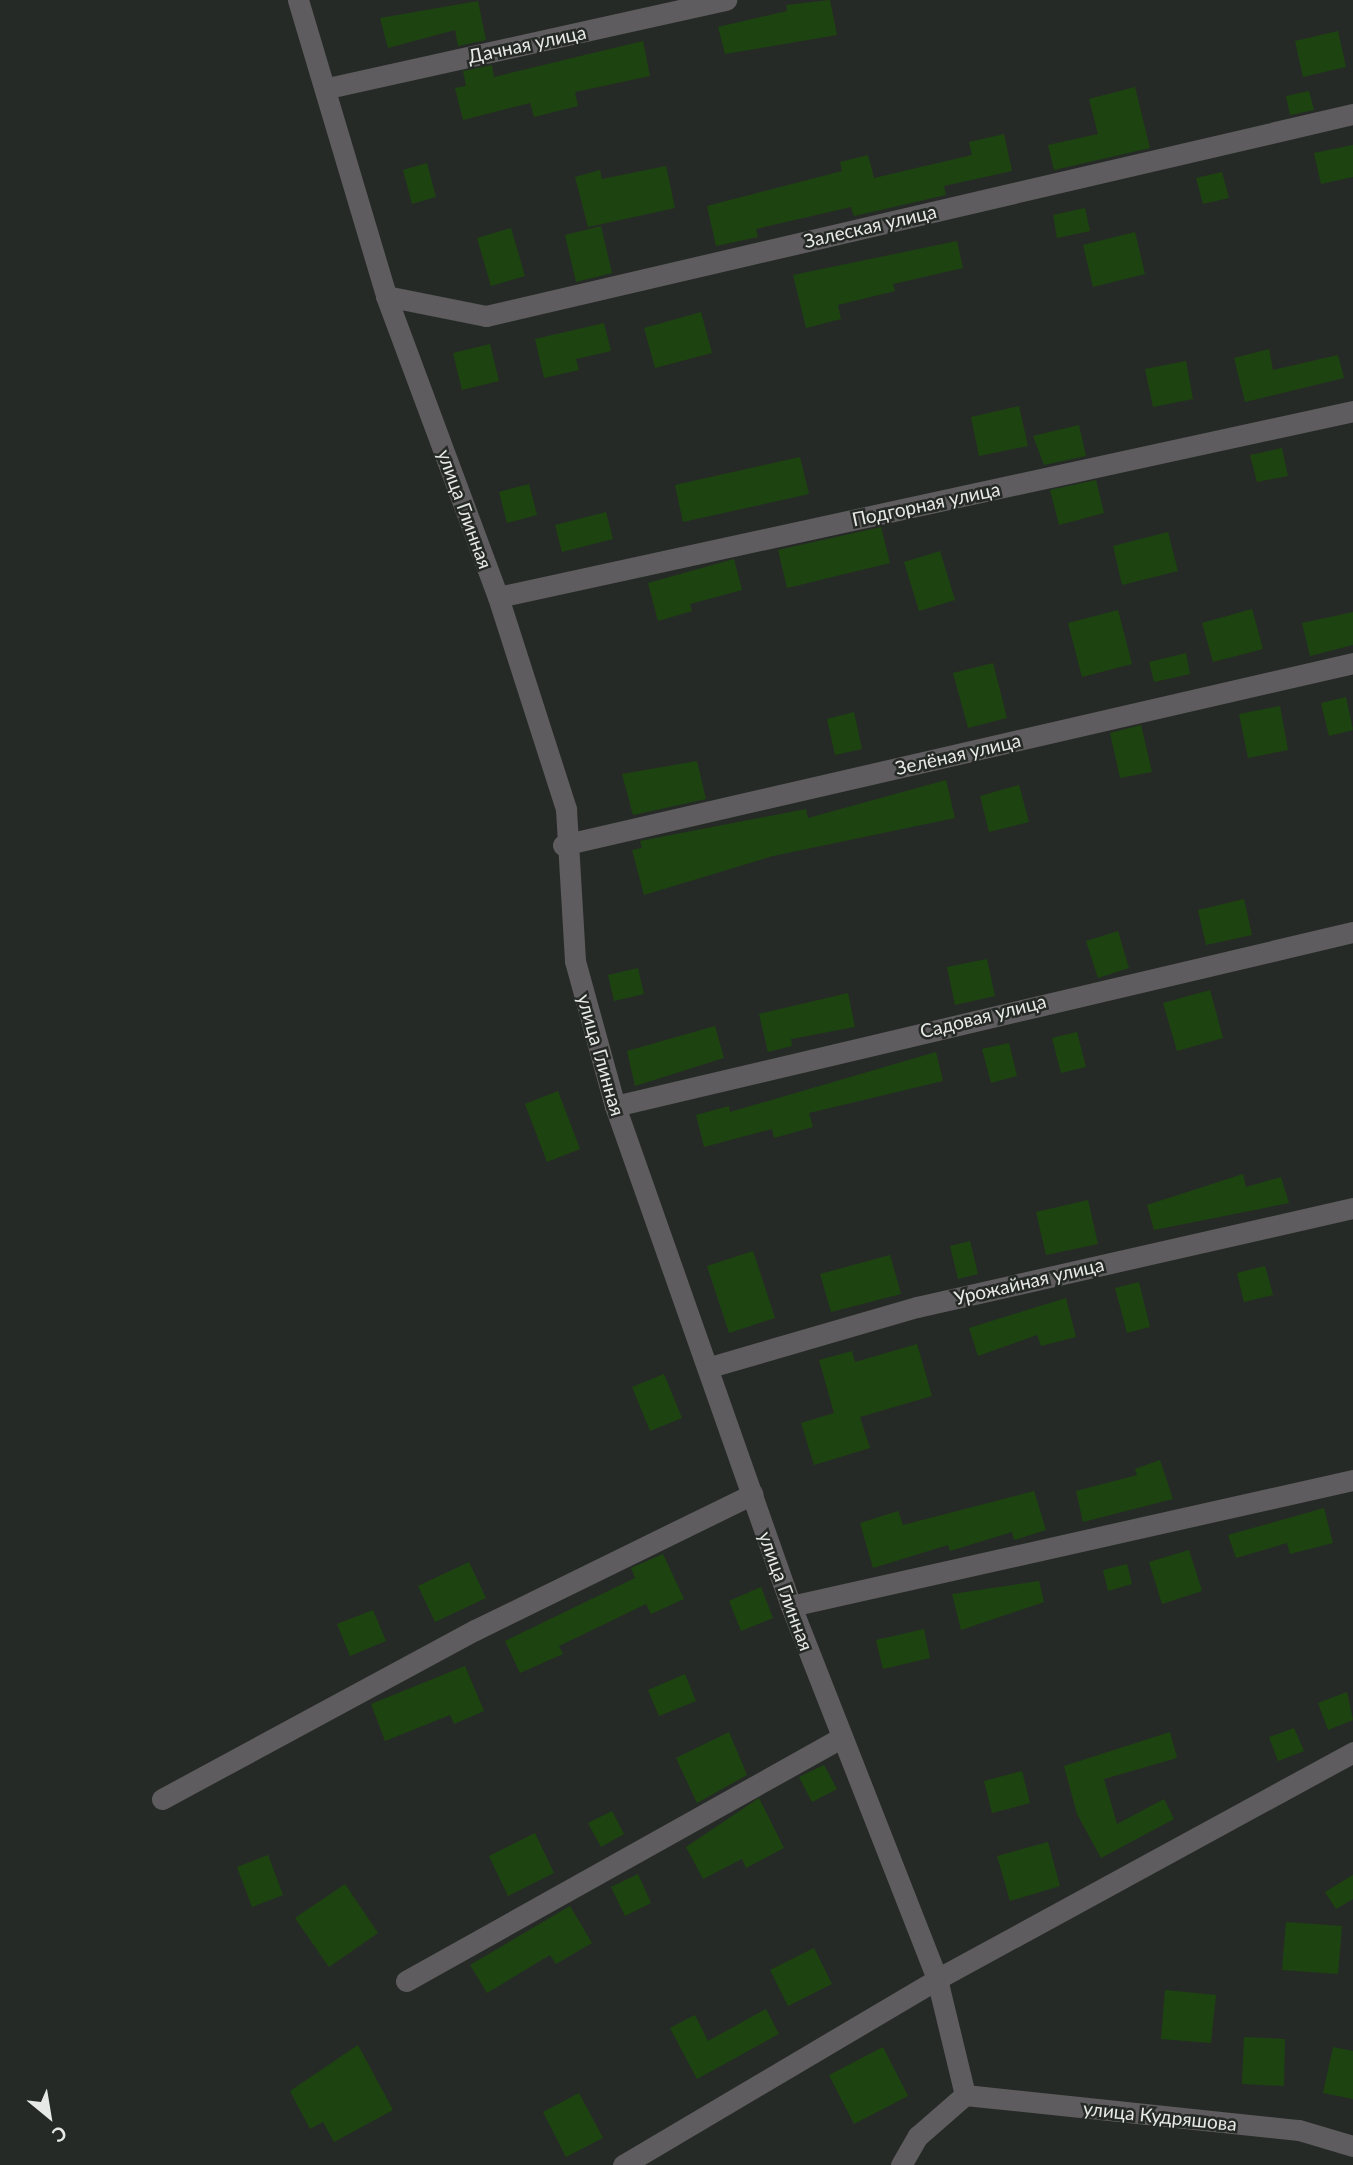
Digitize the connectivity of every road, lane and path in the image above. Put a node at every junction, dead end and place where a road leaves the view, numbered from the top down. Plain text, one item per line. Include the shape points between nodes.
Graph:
1 (298, 0) edge
2 (726, 0) edge
3 (328, 88) junction
4 (1353, 114) edge
5 (386, 296) junction
6 (1353, 411) edge
7 (498, 597) junction
8 (1353, 663) edge
9 (563, 845) junction
10 (1353, 932) edge
11 (615, 1105) junction
12 (1353, 1208) edge
13 (710, 1367) junction
14 (1353, 1480) edge
15 (752, 1494) junction
16 (791, 1606) junction
17 (840, 1738) junction
18 (1353, 1752) edge
19 (162, 1799) dead end
20 (937, 1979) junction
21 (406, 1981) dead end
22 (965, 2095) junction
23 (1353, 2146) edge
24 (623, 2165) edge
25 (901, 2165) edge

1 - 3 street, улица Глинная
2 - 3 street, Дачная улица
3 - 5 street, улица Глинная
4 - 5 street, Залеская улица via 486,316
5 - 7 street, улица Глинная
6 - 7 street, Подгорная улица
7 - 9 street, улица Глинная via 566,809
8 - 9 street, Зелёная улица
9 - 11 street, улица Глинная via 575,961
10 - 11 street, Садовая улица
11 - 13 street, улица Глинная
12 - 13 street, Урожайная улица via 916,1307
13 - 15 street, улица Глинная
14 - 16 street
15 - 16 street, улица Глинная
15 - 19 street via 475,1630
16 - 17 street, улица Глинная
17 - 20 street, улица Глинная
17 - 21 street
18 - 20 street
20 - 22 street, улица Глинная
20 - 24 street
22 - 23 street, улица Кудряшова via 1299,2130
22 - 25 street via 918,2136

